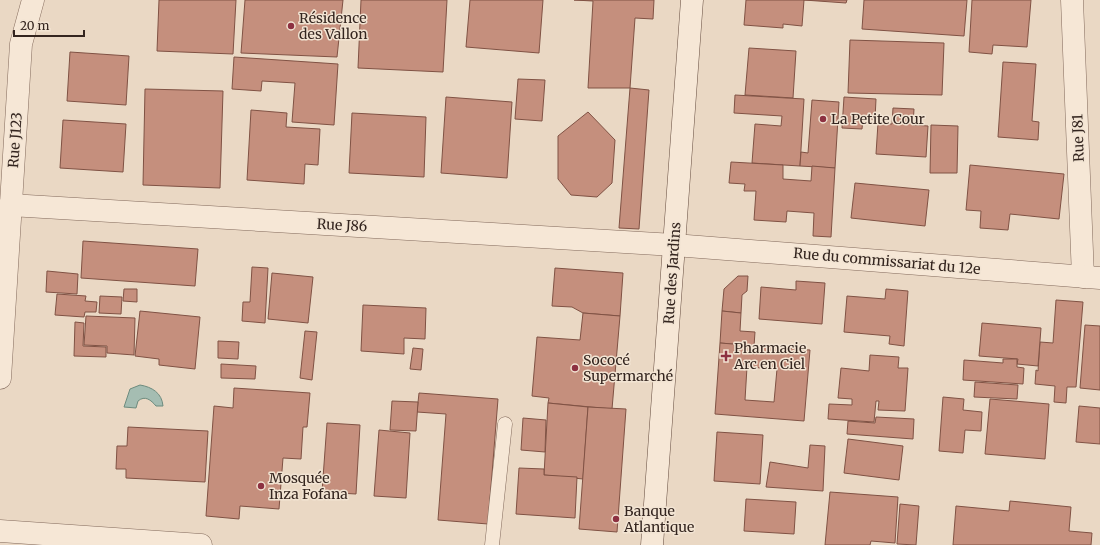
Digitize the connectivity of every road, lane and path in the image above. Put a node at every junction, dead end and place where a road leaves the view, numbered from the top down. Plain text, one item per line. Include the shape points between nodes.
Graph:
1 (33, 0) edge
2 (692, 0) edge
3 (1072, 0) edge
4 (10, 205) junction
5 (674, 244) junction
6 (1092, 278) edge
7 (0, 378) edge
8 (505, 424) dead end
9 (0, 531) edge
10 (201, 545) edge
11 (492, 545) edge
12 (652, 545) edge

1 - 4 street, Rue J123 via 21,44
2 - 5 street, Rue des Jardins
3 - 6 street, Rue J81
4 - 5 street, Rue J86
4 - 7 street, Rue J123
5 - 6 street, Rue du commissariat du 12e
5 - 12 street, Rue des Jardins
8 - 11 lane
9 - 10 street

